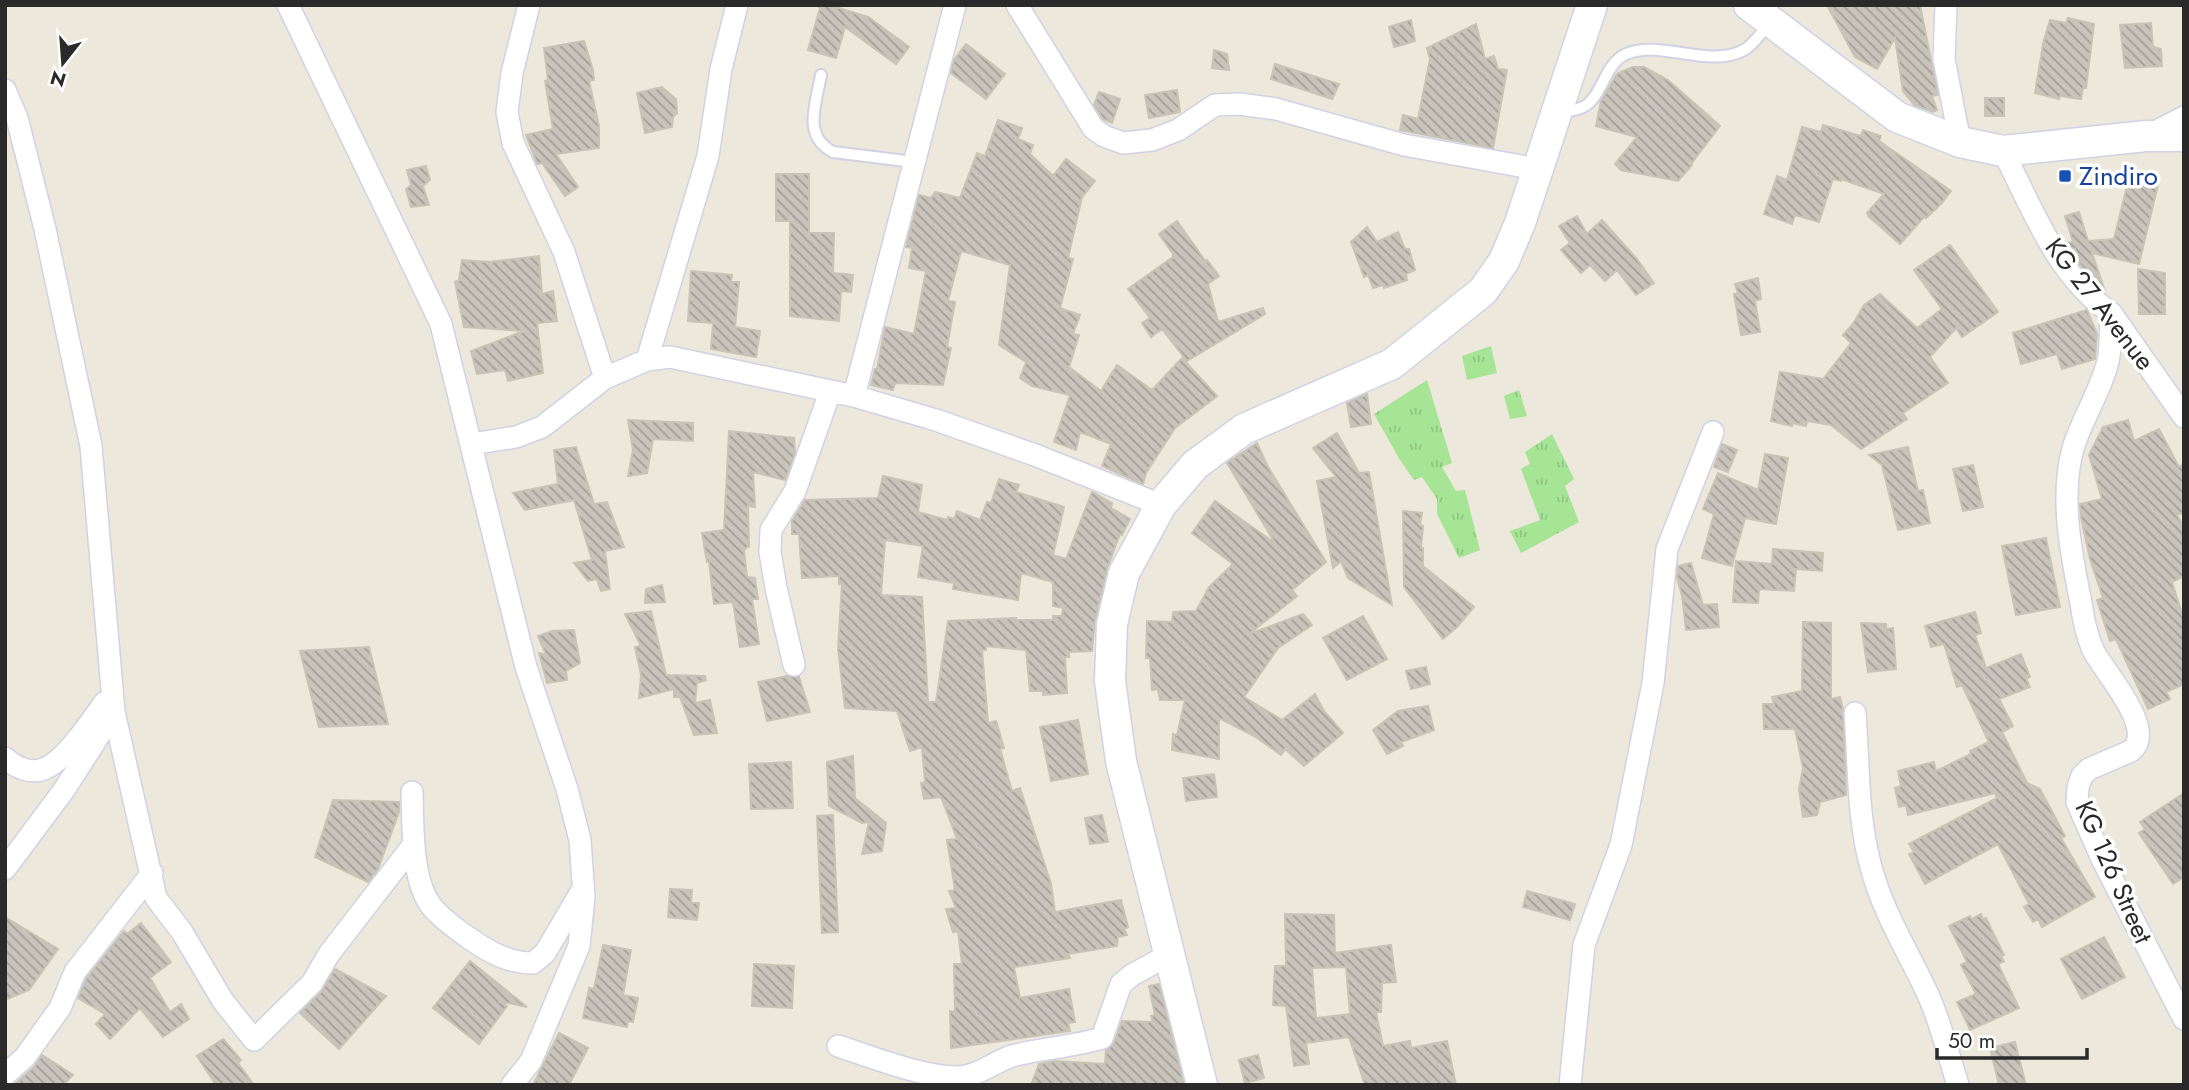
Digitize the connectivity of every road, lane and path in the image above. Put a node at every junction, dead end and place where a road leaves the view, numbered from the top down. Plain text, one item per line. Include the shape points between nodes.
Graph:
1 (288, 5) edge
2 (529, 5) edge
3 (737, 5) edge
4 (955, 5) edge
5 (1017, 5) edge
6 (1592, 5) edge
7 (1945, 5) edge
8 (1759, 14) edge
9 (821, 75) dead end
10 (5, 90) edge
11 (1556, 115) junction
12 (2184, 117) edge
13 (2146, 136) junction
14 (2184, 136) edge
15 (1960, 142) junction
16 (2003, 151) junction
17 (914, 162) junction
18 (1537, 169) junction
19 (2111, 313) junction
20 (647, 360) junction
21 (605, 378) junction
22 (830, 392) junction
23 (855, 396) junction
24 (2184, 417) edge
25 (1713, 432) dead end
26 (472, 444) junction
27 (1161, 505) junction
28 (794, 665) dead end
29 (113, 702) junction
30 (1855, 713) dead end
31 (5, 758) edge
32 (412, 792) dead end
33 (414, 844) junction
34 (5, 869) edge
35 (152, 873) junction
36 (584, 887) junction
37 (1170, 954) junction
38 (2184, 1018) edge
39 (838, 1046) dead end
40 (5, 1075) edge
41 (992, 1075) edge
42 (512, 1085) edge
43 (1202, 1085) edge
44 (1570, 1085) edge
45 (1958, 1085) edge

1 - 26 street via 441,324
2 - 21 street via 512,73 507,112 510,133 564,253
3 - 20 street via 703,177
4 - 17 street
5 - 18 street via 1093,128 1124,143 1152,140 1178,130 1215,105 1239,104 1276,109 1404,145
6 - 11 main road
7 - 15 street via 1944,60
8 - 11 lane via 1746,50 1726,56 1625,54 1584,107
8 - 15 main road via 1897,117
9 - 17 lane via 813,122 821,146 833,152
10 - 29 street via 17,118 45,229 91,446
11 - 18 main road
12 - 13 street
13 - 14 main road
13 - 16 main road
15 - 16 main road
16 - 19 street, KG 27 Avenue via 2054,252 2096,303
17 - 23 street
18 - 27 main road via 1504,261 1483,291 1392,364 1244,429 1195,465
19 - 24 street, KG 27 Avenue
19 - 38 street, KG 126 Street via 2109,358 2074,447 2067,489 2072,552 2093,649 2137,721 2140,740 2132,751 2089,769 2082,776 2077,802
20 - 21 street
20 - 22 street via 670,358
21 - 26 street via 542,427 516,437
22 - 23 street
22 - 28 street via 795,491 771,530 770,552
23 - 27 street via 1035,455
25 - 44 street via 1667,549 1653,683 1621,845 1584,945
26 - 36 street via 526,667 580,840
27 - 37 main road via 1124,573 1112,624 1110,681 1121,761
29 - 31 street via 46,768 30,771
29 - 34 street via 64,790
29 - 35 street
30 - 45 street via 1861,817 1871,867 1891,924 1936,1014
32 - 33 street
33 - 35 street via 312,983 254,1040 156,898
33 - 36 street via 418,875 431,905 487,951 517,963 533,963 545,953
35 - 40 street via 75,972 60,1008 25,1057
36 - 42 street via 579,946 531,1060
37 - 41 street via 1121,984 1102,1038 1012,1057
37 - 43 main road
39 - 41 street via 957,1077

